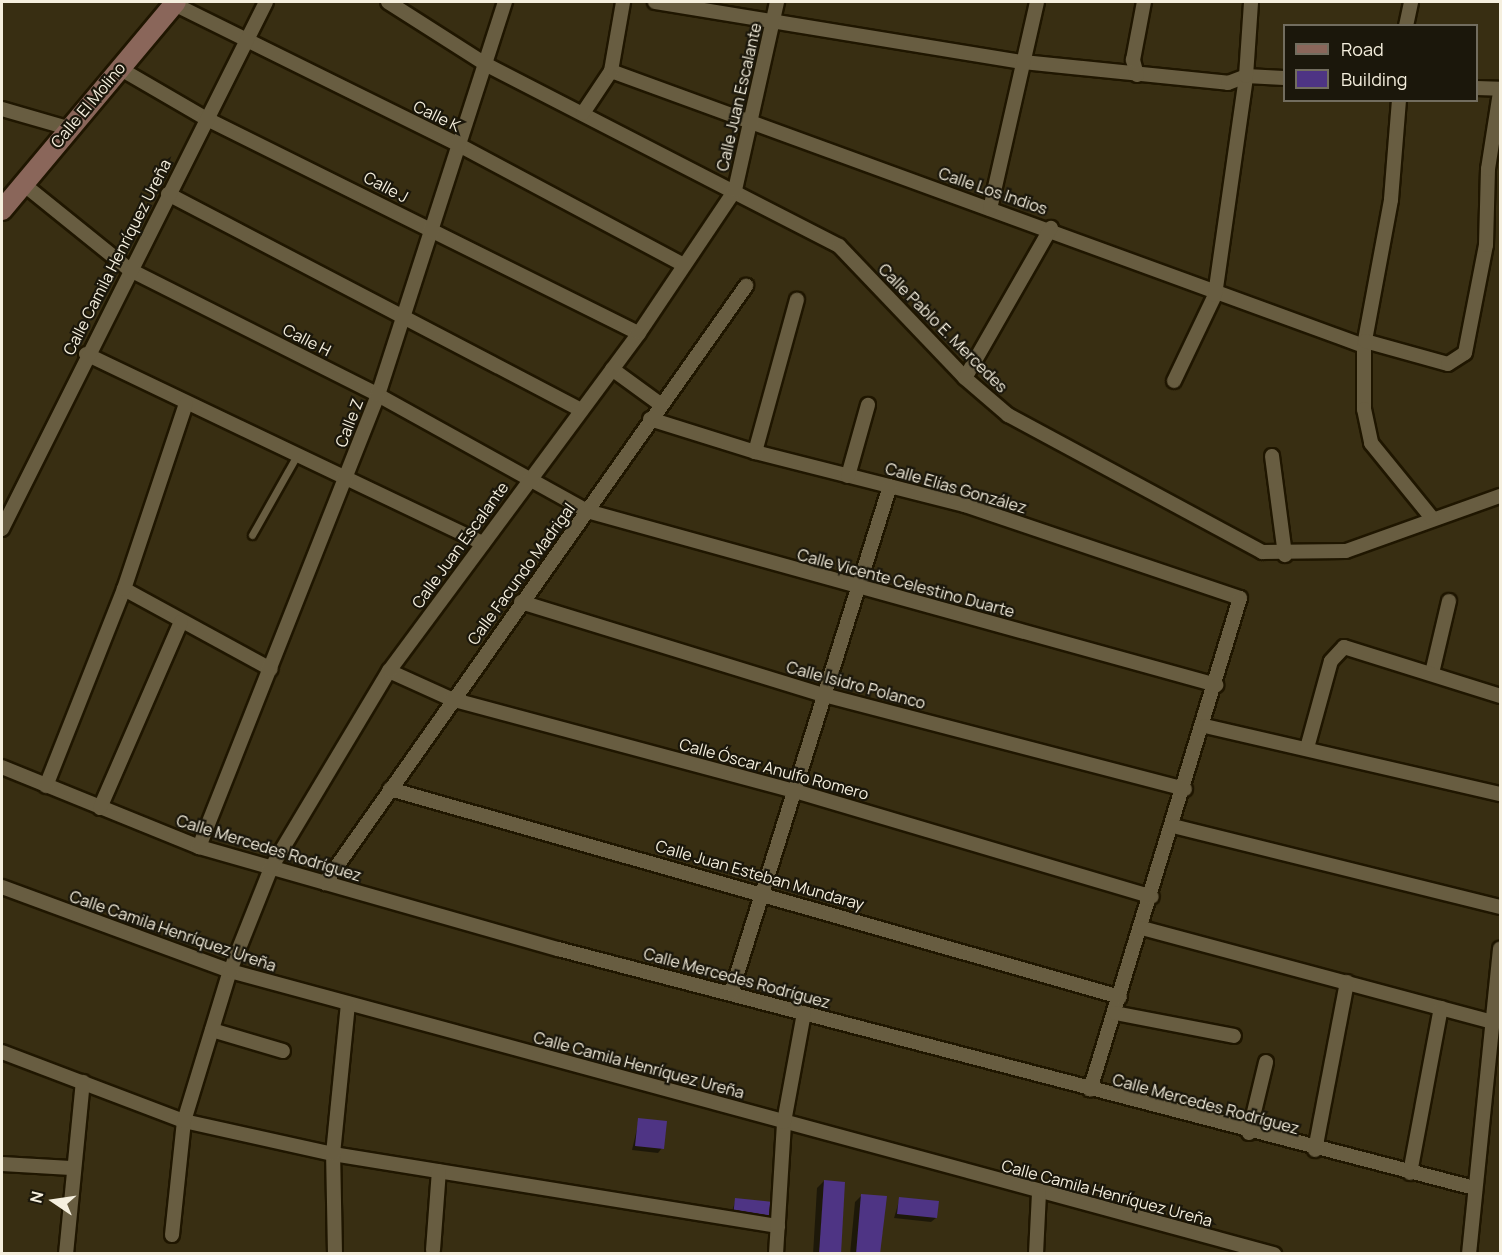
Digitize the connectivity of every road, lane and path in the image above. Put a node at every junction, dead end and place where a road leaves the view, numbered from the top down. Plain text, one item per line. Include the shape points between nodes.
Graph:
1 (266, 2) edge
2 (388, 2) edge
3 (505, 2) edge
4 (623, 2) edge
5 (655, 2) edge
6 (777, 2) edge
7 (1038, 2) edge
8 (1144, 2) edge
9 (1251, 2) edge
10 (1411, 2) edge
11 (175, 3) edge
12 (772, 23) junction
13 (1406, 24) edge
14 (244, 41) junction
15 (1023, 62) junction
16 (487, 65) junction
17 (119, 68) junction
18 (610, 71) junction
19 (1137, 75) junction
20 (1246, 76) junction
21 (1283, 78) edge
22 (1478, 88) edge
23 (1500, 90) edge
24 (1400, 102) edge
25 (2, 109) edge
26 (583, 113) junction
27 (205, 118) junction
28 (750, 122) junction
29 (68, 128) junction
30 (459, 145) junction
31 (22, 183) junction
32 (735, 190) junction
33 (168, 194) junction
34 (990, 209) junction
35 (2, 210) edge
36 (1051, 228) junction
37 (430, 229) junction
38 (682, 264) junction
39 (130, 270) junction
40 (746, 285) dead end
41 (1215, 295) junction
42 (797, 300) dead end
43 (403, 315) junction
44 (639, 333) junction
45 (1364, 343) junction
46 (86, 354) junction
47 (612, 369) junction
48 (965, 378) junction
49 (1174, 381) dead end
50 (378, 395) junction
51 (186, 404) junction
52 (660, 405) junction
53 (868, 405) dead end
54 (580, 409) junction
55 (650, 419) junction
56 (755, 452) junction
57 (297, 455) junction
58 (1272, 456) dead end
59 (848, 476) junction
60 (345, 477) junction
61 (530, 477) junction
62 (890, 486) junction
63 (1500, 496) edge
64 (587, 511) junction
65 (1432, 518) junction
66 (2, 529) edge
67 (252, 535) dead end
68 (483, 543) junction
69 (1285, 555) junction
70 (857, 588) junction
71 (124, 589) junction
72 (1449, 601) dead end
73 (520, 602) junction
74 (181, 622) junction
75 (271, 669) junction
76 (389, 671) junction
77 (1432, 673) junction
78 (1216, 686) junction
79 (824, 695) junction
80 (1500, 696) edge
81 (451, 699) junction
82 (1205, 726) junction
83 (1307, 748) junction
84 (2, 767) edge
85 (46, 786) junction
86 (390, 789) junction
87 (1185, 789) junction
88 (795, 790) junction
89 (1500, 794) edge
90 (100, 808) junction
91 (1173, 826) junction
92 (199, 848) junction
93 (271, 868) junction
94 (325, 883) junction
95 (2, 887) edge
96 (764, 892) junction
97 (1152, 897) junction
98 (1500, 907) edge
99 (1142, 928) junction
100 (1500, 949) edge
101 (230, 972) junction
102 (1499, 973) edge
103 (1347, 982) junction
104 (731, 993) junction
105 (1120, 997) junction
106 (348, 1004) junction
107 (1441, 1008) junction
108 (804, 1013) junction
109 (1115, 1013) junction
110 (1494, 1022) junction
111 (212, 1030) junction
112 (1234, 1036) dead end
113 (282, 1051) dead end
114 (2, 1052) edge
115 (1266, 1062) dead end
116 (83, 1082) junction
117 (1089, 1090) junction
118 (184, 1121) junction
119 (784, 1122) junction
120 (1249, 1133) junction
121 (1315, 1150) junction
122 (333, 1154) junction
123 (2, 1164) edge
124 (71, 1168) junction
125 (439, 1171) junction
126 (1410, 1173) junction
127 (1474, 1188) junction
128 (1039, 1193) junction
129 (778, 1226) junction
130 (172, 1235) dead end
131 (433, 1250) dead end
132 (66, 1254) edge
133 (335, 1254) edge
134 (776, 1254) edge
135 (1036, 1254) edge
136 (1274, 1254) edge
137 (1470, 1254) edge

1 - 14 street, Calle Camila Henríquez Ureña
2 - 16 street, Calle Pablo E. Mercedes
3 - 16 street, Calle Z
4 - 18 street
5 - 12 street
6 - 12 street, Calle Juan Escalante
7 - 15 street
8 - 19 street via 1133,60
9 - 20 street
10 - 13 street
11 - 14 street, Calle K
11 - 17 street, Calle El Molino
12 - 15 street
12 - 28 street, Calle Juan Escalante
14 - 27 street, Calle Camila Henríquez Ureña
14 - 30 street, Calle K
15 - 19 street
15 - 34 street
16 - 26 street, Calle Pablo E. Mercedes
16 - 30 street, Calle Z
17 - 27 street, Calle J
17 - 29 street, Calle El Molino
18 - 26 street
18 - 28 street, Calle Los Indios
19 - 20 street via 1228,83
20 - 21 street
20 - 41 street
22 - 23 street
23 - 45 street, Calle Los Indios via 1488,169 1486,245 1465,353 1448,364
24 - 45 street via 1391,200
25 - 29 street
26 - 32 street, Calle Pablo E. Mercedes
27 - 33 street, Calle Camila Henríquez Ureña
27 - 37 street, Calle J
28 - 32 street, Calle Juan Escalante
28 - 34 street, Calle Los Indios
29 - 31 street, Calle El Molino
30 - 37 street, Calle Z
30 - 38 street, Calle K
31 - 35 street, Calle El Molino
31 - 39 street, Calle H
32 - 38 street, Calle Juan Escalante
32 - 48 street, Calle Pablo E. Mercedes via 839,246
33 - 39 street, Calle Camila Henríquez Ureña
33 - 43 street
34 - 36 street, Calle Los Indios
36 - 41 street, Calle Los Indios
36 - 48 street
37 - 43 street, Calle Z
37 - 44 street, Calle J
38 - 44 street, Calle Juan Escalante
39 - 46 street, Calle Camila Henríquez Ureña
39 - 50 street, Calle H
40 - 52 street, Calle Facundo Madrigal
41 - 45 street, Calle Los Indios
41 - 49 street
42 - 56 street
43 - 50 street, Calle Z
43 - 54 street
44 - 47 street, Calle Juan Escalante
45 - 65 street via 1364,409 1371,443
46 - 51 street
46 - 66 street, Calle Camila Henríquez Ureña
47 - 52 street
47 - 54 street, Calle Juan Escalante
48 - 69 street, Calle Pablo E. Mercedes via 1008,415 1233,539
50 - 60 street, Calle Z
50 - 61 street, Calle H
51 - 57 street
51 - 71 street
52 - 55 street, Calle Facundo Madrigal
53 - 59 street
54 - 61 street, Calle Juan Escalante
55 - 56 street, Calle Elías González
55 - 64 street, Calle Facundo Madrigal
56 - 59 street, Calle Elías González
57 - 60 street
57 - 67 lane
58 - 69 street
59 - 62 street, Calle Elías González
60 - 68 street
60 - 75 street, Calle Z
61 - 64 street, Calle H
61 - 68 street, Calle Juan Escalante
62 - 70 street
62 - 78 street, Calle Elías González via 1231,592 1240,608
63 - 65 street, Calle Pablo E. Mercedes
64 - 70 street, Calle Vicente Celestino Duarte
64 - 73 street, Calle Facundo Madrigal
65 - 69 street, Calle Pablo E. Mercedes via 1346,551
68 - 76 street, Calle Juan Escalante
70 - 78 street, Calle Vicente Celestino Duarte
70 - 79 street
71 - 74 street
71 - 85 street
72 - 77 street
73 - 79 street, Calle Isidro Polanco
73 - 81 street, Calle Facundo Madrigal
74 - 75 street
74 - 90 street
75 - 92 street, Calle Z
76 - 81 street, Calle Óscar Anulfo Romero
76 - 93 street, Calle Juan Escalante
77 - 80 street
77 - 83 street via 1359,649 1337,650
78 - 82 street
79 - 87 street, Calle Isidro Polanco
79 - 88 street
81 - 86 street, Calle Facundo Madrigal
81 - 88 street, Calle Óscar Anulfo Romero
82 - 83 street
82 - 87 street
83 - 89 street
84 - 85 street, Calle Mercedes Rodríguez
85 - 90 street, Calle Mercedes Rodríguez
86 - 94 street, Calle Facundo Madrigal
86 - 96 street, Calle Juan Esteban Mundaray
87 - 91 street
88 - 96 street
88 - 97 street, Calle Óscar Anulfo Romero
90 - 92 street, Calle Mercedes Rodríguez
91 - 97 street
91 - 98 street
92 - 93 street, Calle Mercedes Rodríguez
93 - 94 street, Calle Mercedes Rodríguez
93 - 101 street, Calle Juan Escalante
94 - 104 street, Calle Mercedes Rodríguez
95 - 101 street, Calle Camila Henríquez Ureña
96 - 104 street
96 - 105 street, Calle Juan Esteban Mundaray
97 - 99 street
99 - 103 street
99 - 105 street
100 - 102 street
101 - 106 street, Calle Camila Henríquez Ureña
101 - 111 street, Calle Juan Escalante
102 - 110 street
103 - 107 street
103 - 121 street
104 - 108 street, Calle Mercedes Rodríguez
105 - 109 street
106 - 119 street, Calle Camila Henríquez Ureña
106 - 122 street
107 - 110 street
107 - 126 street
108 - 117 street, Calle Mercedes Rodríguez
108 - 119 street
109 - 112 street
109 - 117 street
110 - 127 street
111 - 113 street
111 - 118 street, Calle Juan Escalante
114 - 116 street
115 - 120 street
116 - 118 street
116 - 124 street
117 - 120 street, Calle Mercedes Rodríguez
118 - 122 street
118 - 130 street, Calle Juan Escalante
119 - 128 street, Calle Camila Henríquez Ureña
119 - 129 street
120 - 121 street, Calle Mercedes Rodríguez
121 - 126 street, Calle Mercedes Rodríguez
122 - 125 street
122 - 133 street
123 - 124 street
124 - 132 street
125 - 129 street
125 - 131 street
126 - 127 street, Calle Mercedes Rodríguez
127 - 137 street
128 - 135 street
128 - 136 street, Calle Camila Henríquez Ureña
129 - 134 street

